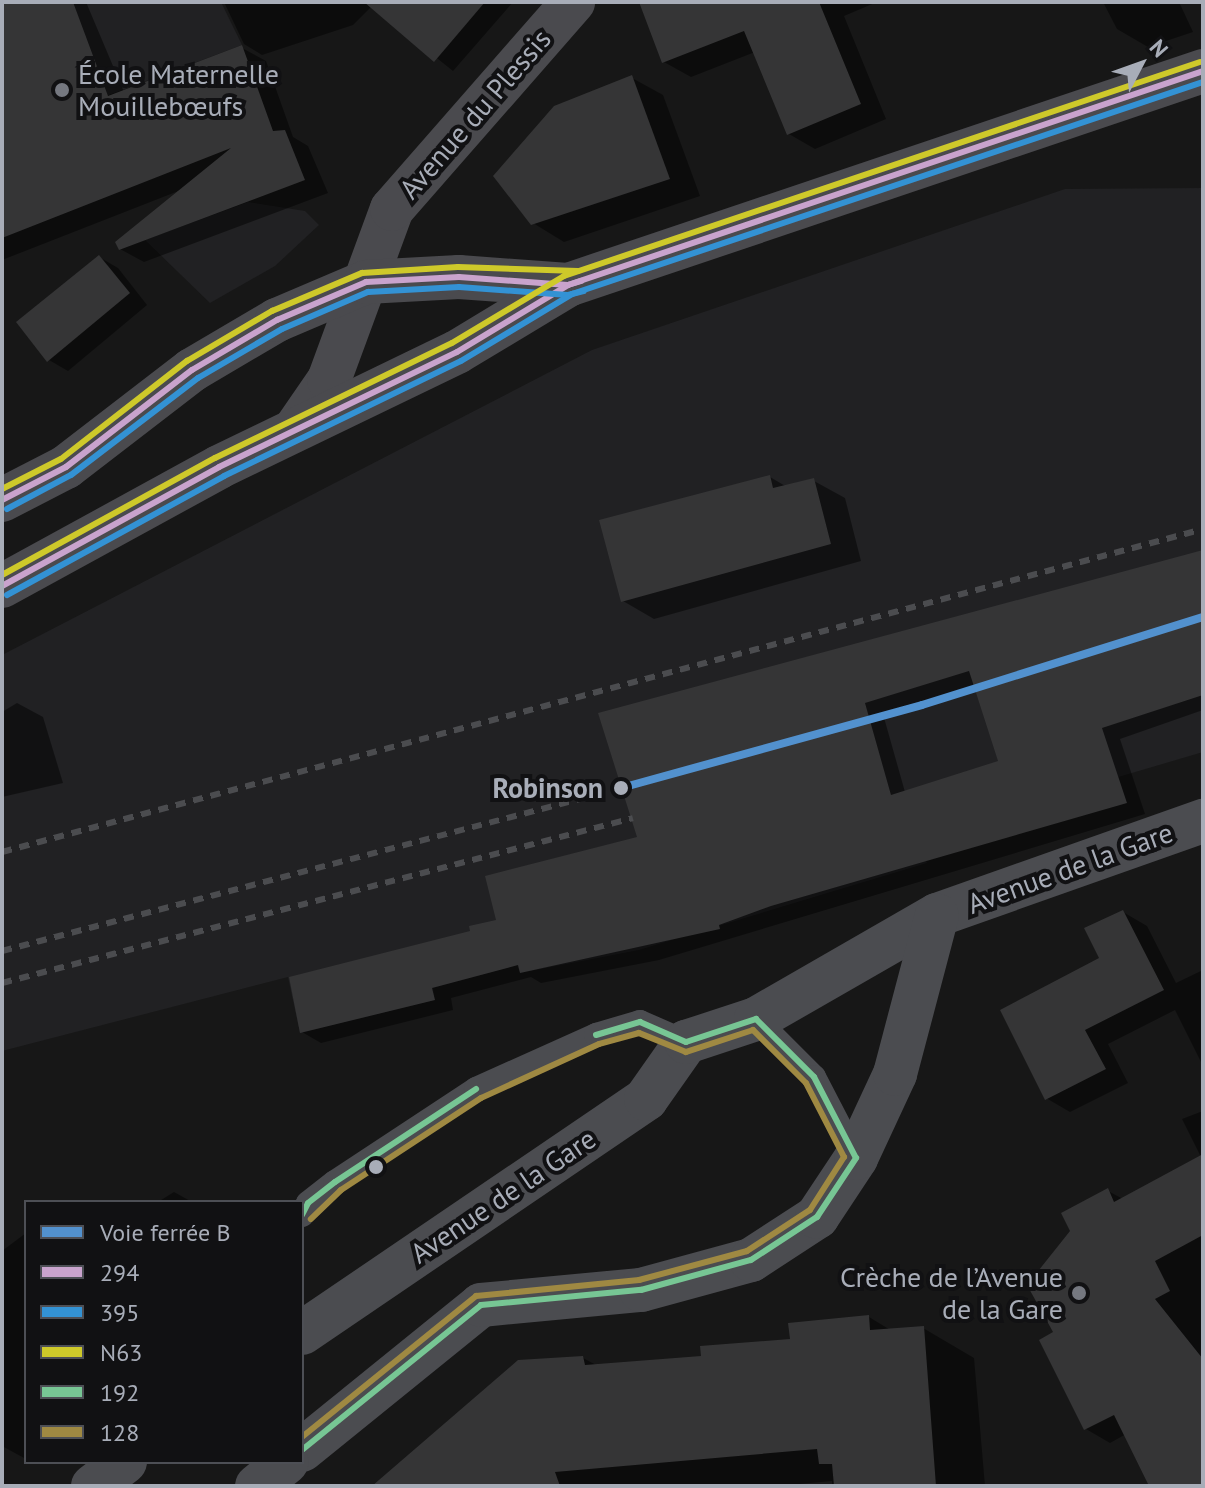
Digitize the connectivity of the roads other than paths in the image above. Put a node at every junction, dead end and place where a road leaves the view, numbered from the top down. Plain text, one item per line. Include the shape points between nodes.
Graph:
1 (573, 2) edge
2 (1203, 71) edge
3 (366, 282) junction
4 (568, 285) junction
5 (294, 429) junction
6 (2, 500) edge
7 (2, 586) edge
8 (1203, 821) edge
9 (937, 915) junction
10 (756, 1019) junction
11 (686, 1042) junction
12 (856, 1158) junction
13 (304, 1211) edge
14 (304, 1332) edge
15 (304, 1448) edge
16 (122, 1464) edge
17 (284, 1464) edge
18 (93, 1486) edge
19 (257, 1486) edge

1 - 3 main road, Avenue du Plessis via 392,209
2 - 4 main road
3 - 4 main road via 459,277
3 - 5 main road, Avenue du Plessis via 329,380
3 - 6 main road via 277,320 192,370 66,467
4 - 5 main road via 457,352
5 - 7 main road
8 - 9 street, Avenue de la Gare
9 - 10 street, Avenue de la Gare
9 - 12 street, Avenue de la Gare via 895,1074
10 - 11 street, Avenue de la Gare
10 - 12 lane via 814,1077
11 - 13 lane via 640,1022 583,1041 476,1089 335,1182
11 - 14 street, Avenue de la Gare via 646,1099
12 - 15 street, Avenue de la Gare via 817,1217 751,1260 641,1290 481,1305
16 - 18 street
17 - 19 street

